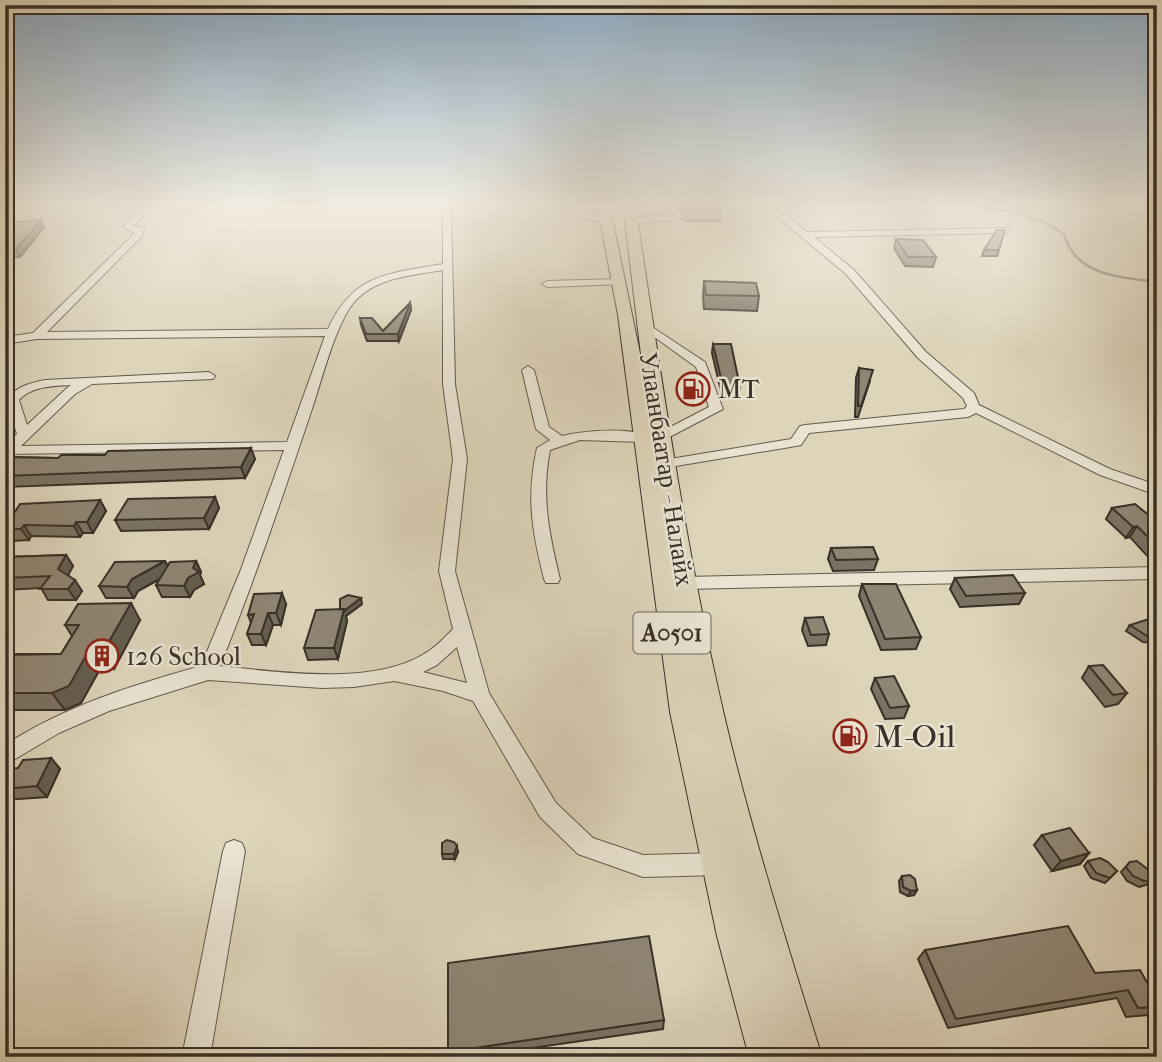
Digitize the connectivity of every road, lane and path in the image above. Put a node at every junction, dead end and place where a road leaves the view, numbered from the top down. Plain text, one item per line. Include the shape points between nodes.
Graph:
1 (119, 254) edge
2 (449, 254) edge
3 (619, 254) edge
4 (627, 254) edge
5 (827, 254) edge
6 (449, 266) junction
7 (620, 282) junction
8 (547, 284) dead end
9 (643, 324) junction
10 (334, 332) junction
11 (37, 336) junction
12 (5, 341) edge
13 (528, 370) dead end
14 (209, 376) dead end
15 (89, 380) junction
16 (974, 407) junction
17 (24, 436) junction
18 (651, 438) junction
19 (559, 440) junction
20 (292, 446) junction
21 (7, 450) edge
22 (664, 464) junction
23 (1157, 490) edge
24 (1157, 573) edge
25 (551, 579) dead end
26 (685, 583) junction
27 (462, 631) junction
28 (208, 672) junction
29 (397, 674) junction
30 (480, 695) junction
31 (5, 756) edge
32 (234, 851) dead end
33 (719, 864) junction
34 (196, 1057) edge
35 (769, 1057) edge
36 (802, 1057) edge

1 - 11 street
2 - 6 street
3 - 7 highway, Улаанбаатар - Налайх / A0501
4 - 9 highway, Улаанбаатар - Налайх / A0501
5 - 16 street via 850,272 922,355 969,396
6 - 10 street via 377,281 352,296
6 - 27 street via 449,384 460,459 447,571
7 - 8 street
7 - 18 highway, Улаанбаатар - Налайх / A0501
9 - 18 highway, Улаанбаатар - Налайх / A0501
9 - 18 street via 701,365 716,409
10 - 11 street
10 - 20 street
11 - 12 street
13 - 19 street via 543,429
14 - 15 street
15 - 17 street
15 - 17 street via 35,385 17,392 12,400
16 - 22 street via 968,413 805,429 796,442
16 - 23 street via 1105,472
17 - 21 street
18 - 19 street via 581,434
18 - 22 highway, Улаанбаатар - Налайх / A0501
18 - 33 highway, Улаанбаатар - Налайх / A0501 via 684,712
19 - 25 street via 544,448 536,481 537,521
20 - 21 street
20 - 28 street
22 - 26 highway, Улаанбаатар - Налайх / A0501
24 - 26 street
26 - 36 highway, Улаанбаатар - Налайх / A0501 via 710,716
27 - 29 street via 430,660
27 - 30 street
28 - 29 street via 331,680
28 - 31 street via 127,695 40,732
29 - 30 street
30 - 33 street via 548,810 586,846 643,866
32 - 34 street
33 - 35 highway, Улаанбаатар - Налайх / A0501

